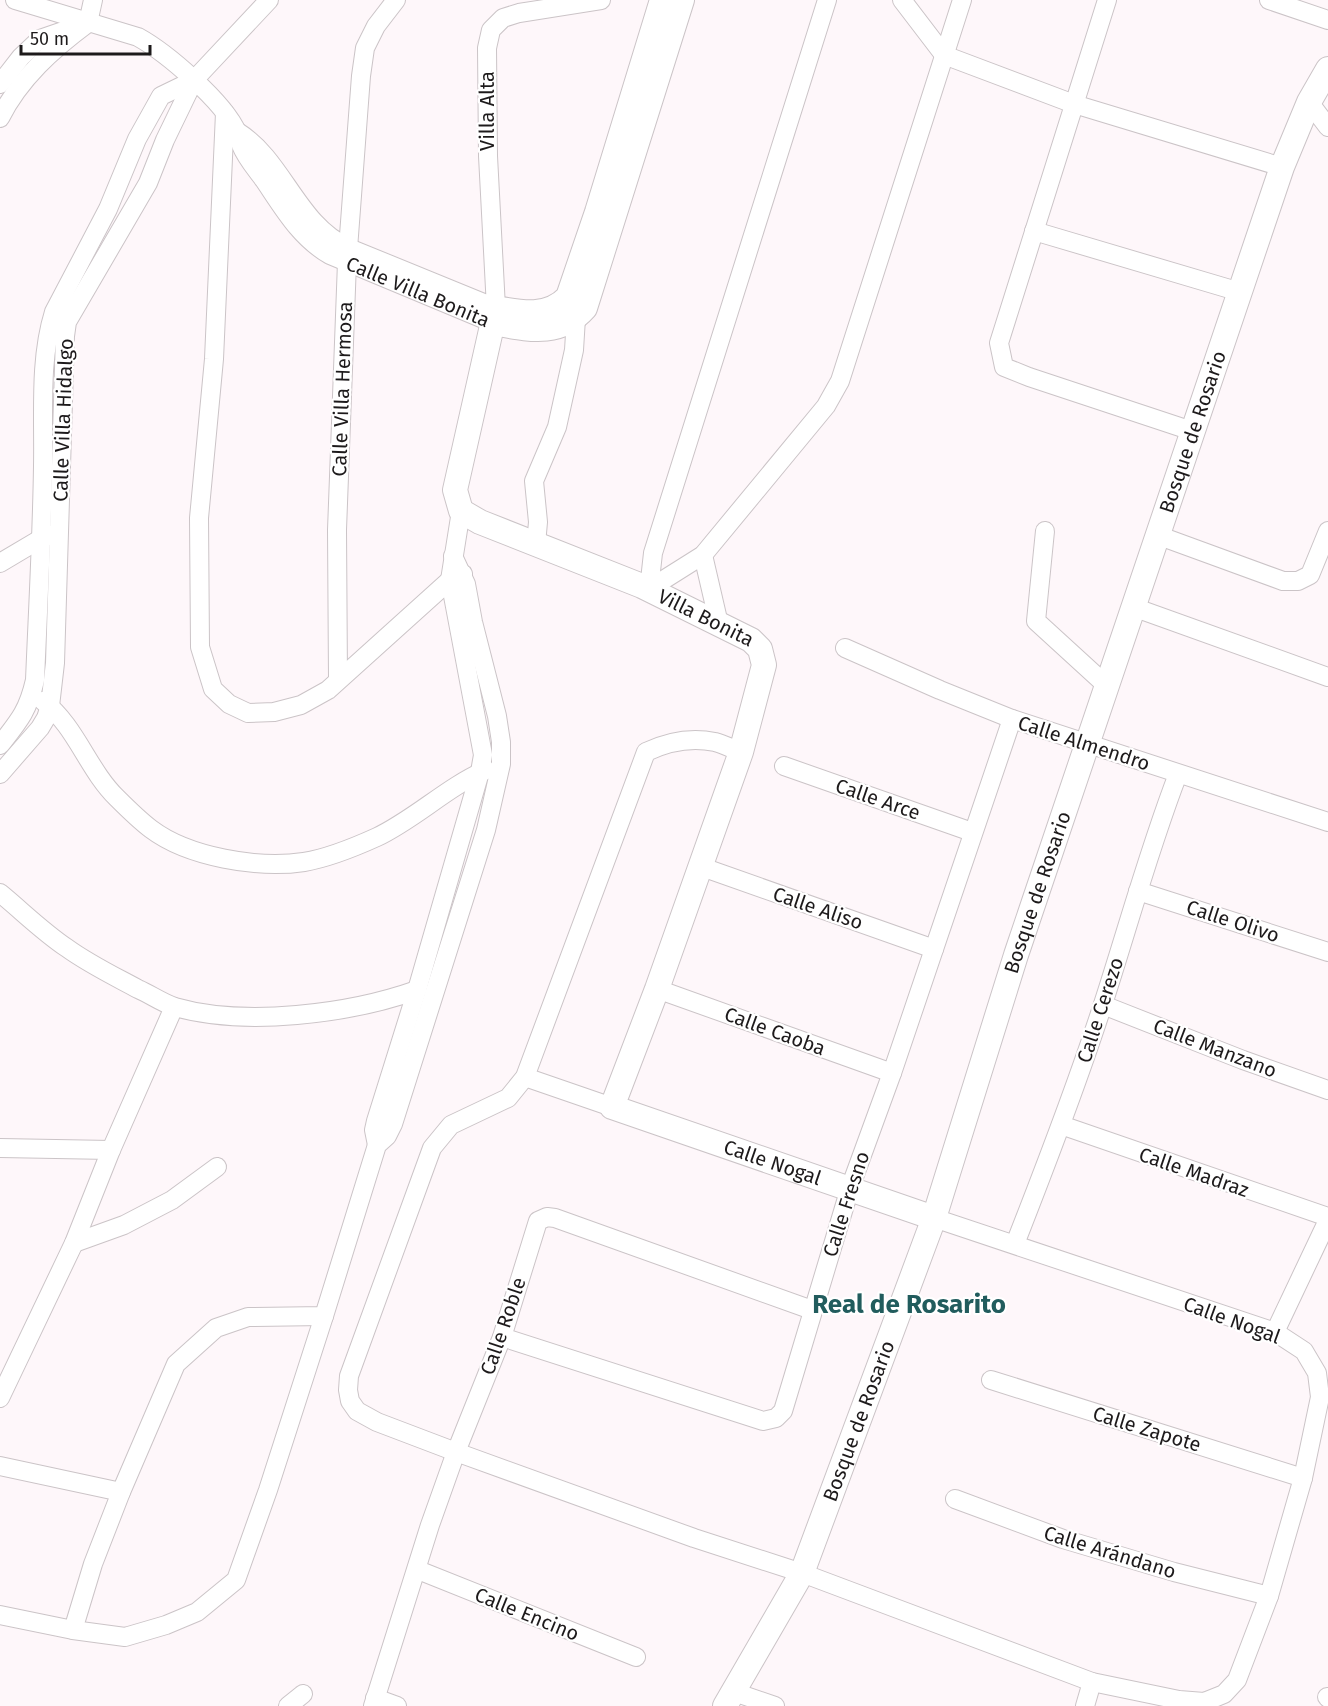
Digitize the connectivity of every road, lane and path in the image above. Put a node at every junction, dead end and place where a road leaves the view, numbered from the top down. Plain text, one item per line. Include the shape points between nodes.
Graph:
1 (15, 0) edge
2 (93, 0) edge
3 (269, 0) edge
4 (396, 0) edge
5 (601, 0) edge
6 (662, 0) edge
7 (682, 0) edge
8 (827, 0) edge
9 (902, 0) edge
10 (962, 0) edge
11 (1107, 0) edge
12 (1269, 0) edge
13 (1328, 20) edge
14 (88, 23) junction
15 (944, 55) junction
16 (1328, 69) edge
17 (194, 80) junction
18 (0, 84) edge
19 (1310, 102) junction
20 (1074, 104) junction
21 (225, 113) junction
22 (0, 118) edge
23 (1328, 127) edge
24 (1282, 167) junction
25 (1034, 231) junction
26 (348, 255) junction
27 (1240, 292) junction
28 (568, 312) junction
29 (494, 316) junction
30 (1192, 431) junction
31 (461, 511) junction
32 (1045, 531) dead end
33 (1328, 531) edge
34 (50, 535) junction
35 (1157, 535) junction
36 (536, 544) junction
37 (704, 555) junction
38 (0, 563) edge
39 (456, 577) junction
40 (650, 590) junction
41 (1133, 607) junction
42 (719, 624) junction
43 (845, 648) dead end
44 (1328, 677) edge
45 (338, 680) junction
46 (1107, 685) junction
47 (32, 693) junction
48 (50, 706) junction
49 (1012, 719) junction
50 (0, 745) edge
51 (1086, 745) junction
52 (741, 752) junction
53 (501, 764) junction
54 (784, 766) dead end
55 (480, 772) junction
56 (0, 774) edge
57 (1178, 774) junction
58 (1328, 822) edge
59 (972, 832) junction
60 (702, 867) junction
61 (1138, 891) junction
62 (0, 893) edge
63 (934, 949) junction
64 (1328, 952) edge
65 (657, 989) junction
66 (417, 990) junction
67 (1103, 1005) junction
68 (174, 1006) junction
69 (892, 1072) junction
70 (525, 1077) junction
71 (1328, 1090) edge
72 (612, 1107) junction
73 (1061, 1125) junction
74 (377, 1145) junction
75 (0, 1148) edge
76 (111, 1150) junction
77 (217, 1167) dead end
78 (850, 1188) junction
79 (934, 1218) junction
80 (1328, 1218) edge
81 (74, 1244) junction
82 (1015, 1244) junction
83 (812, 1310) junction
84 (324, 1316) junction
85 (1275, 1332) junction
86 (502, 1337) junction
87 (991, 1380) dead end
88 (0, 1398) edge
89 (456, 1452) junction
90 (0, 1466) edge
91 (1303, 1478) junction
92 (121, 1492) junction
93 (955, 1499) dead end
94 (418, 1570) junction
95 (802, 1573) junction
96 (1269, 1596) junction
97 (0, 1615) edge
98 (73, 1630) junction
99 (636, 1657) dead end
100 (1092, 1682) junction
101 (303, 1694) dead end
102 (729, 1699) edge
103 (374, 1702) edge
104 (288, 1706) edge
105 (398, 1706) edge
106 (775, 1706) edge
107 (1085, 1706) edge

1 - 14 street, Calle Villa Bonita
2 - 14 street
3 - 17 street, Calle Villa Hidalgo
4 - 26 street, Calle Villa Hermosa via 365,48
5 - 29 street, Villa Alta via 519,13 503,18 491,30 487,48 488,156
6 - 28 main road via 568,297
7 - 28 main road via 585,308
8 - 40 street via 653,553
9 - 15 street
10 - 15 street
11 - 20 street
12 - 13 street
14 - 17 street, Calle Villa Bonita via 138,37 156,47
14 - 18 street via 40,39
14 - 22 street via 57,46 28,76
15 - 20 street
15 - 37 street via 840,381 826,406
16 - 19 main road, Bosque de Rosario
17 - 21 street, Calle Villa Bonita
17 - 34 street, Calle Villa Hidalgo via 148,183 67,322
17 - 34 street, Calle Villa Hidalgo via 161,96 54,312 45,359
19 - 23 street
19 - 24 main road, Bosque de Rosario
20 - 24 street
20 - 25 street
21 - 26 street, Calle Villa Bonita via 238,132 253,141 314,224
21 - 45 street via 214,359 199,518 200,646 213,689 229,704 248,712 274,712 302,705
24 - 27 main road, Bosque de Rosario
25 - 27 street
25 - 30 street via 999,343 1004,367
26 - 29 street, Calle Villa Bonita
26 - 45 street, Calle Villa Hermosa via 337,530
27 - 30 main road, Bosque de Rosario
28 - 29 main road, Calle Villa Bonita via 564,325 550,329 530,329
28 - 36 street via 574,350 557,427 534,481
29 - 31 main road via 456,490
30 - 35 main road, Bosque de Rosario
31 - 36 main road, Villa Bonita
31 - 39 street via 453,556
32 - 46 street via 1036,621
33 - 35 street via 1310,575 1298,581 1283,580
34 - 38 street
34 - 47 street, Calle Villa Hidalgo
34 - 48 street, Calle Villa Hidalgo via 55,663
35 - 41 main road, Bosque de Rosario
36 - 40 main road, Villa Bonita
37 - 40 street
37 - 42 street
39 - 45 street
39 - 53 street via 497,716
39 - 55 street via 483,751
40 - 42 main road, Villa Bonita
41 - 44 street
41 - 46 main road, Bosque de Rosario
42 - 52 main road, Villa Bonita via 751,640 760,649 764,665
43 - 49 street, Calle Almendro
46 - 51 main road, Bosque de Rosario
47 - 48 street
47 - 50 street, Calle Villa Hidalgo via 21,718
48 - 55 street via 115,796 152,829 177,844 217,857 258,863 303,862 334,853 378,836
48 - 56 street, Calle Villa Hidalgo via 40,728
49 - 51 street, Calle Almendro
49 - 59 street, Calle Fresno
51 - 57 street, Calle Almendro
51 - 79 main road, Bosque de Rosario
52 - 60 main road, Villa Bonita
52 - 70 street via 715,742 690,741 665,743 646,752
53 - 55 street
53 - 74 street via 486,830 436,994 393,1124
54 - 59 street, Calle Arce
55 - 66 street
57 - 58 street, Calle Almendro
57 - 61 street, Calle Cerezo
59 - 63 street, Calle Fresno
60 - 63 street, Calle Aliso
60 - 65 main road, Villa Bonita
61 - 64 street, Calle Olivo
61 - 67 street, Calle Cerezo
62 - 68 street via 65,947 104,972
63 - 69 street, Calle Fresno
65 - 69 street, Calle Caoba
65 - 72 main road, Villa Bonita
66 - 68 street via 392,999 315,1013 250,1017
66 - 74 street via 376,1121
67 - 71 street, Calle Manzano
67 - 73 street, Calle Cerezo
68 - 76 street
69 - 78 street, Calle Fresno
70 - 72 street, Calle Nogal
70 - 89 street, Calle Nogal via 508,1098 451,1125 432,1148 349,1376 350,1401 357,1411
72 - 78 main road, Calle Nogal
73 - 80 street, Calle Madraz
73 - 82 street, Calle Cerezo
74 - 84 street
75 - 76 street
76 - 81 street
77 - 81 street via 172,1200 124,1225
78 - 79 main road, Calle Nogal
78 - 83 street, Calle Fresno
79 - 82 street, Calle Nogal
79 - 95 main road, Bosque de Rosario
80 - 85 street
81 - 88 street
82 - 85 street, Calle Nogal
83 - 86 street, Calle Fresno via 783,1411 776,1418 763,1421
83 - 86 street, Calle Roble via 546,1217 538,1221
84 - 92 street via 248,1317 216,1328 176,1364
84 - 98 street via 236,1580 196,1612 166,1625 125,1637
85 - 91 street, Calle Nogal via 1304,1351 1317,1373 1320,1398
86 - 89 street, Calle Roble
87 - 91 street, Calle Zapote
89 - 94 street, Calle Roble
89 - 95 street, Calle Nogal
90 - 92 street
91 - 96 street, Calle Nogal
92 - 98 street
93 - 96 street, Calle Arándano via 1063,1539
94 - 99 street, Calle Encino
94 - 103 street, Calle Roble
95 - 100 street, Calle Nogal
95 - 102 main road, Bosque de Rosario
96 - 100 street, Calle Nogal via 1237,1680 1224,1694 1204,1702 1179,1700
97 - 98 street
100 - 107 street
101 - 104 street
102 - 106 street
103 - 105 street

